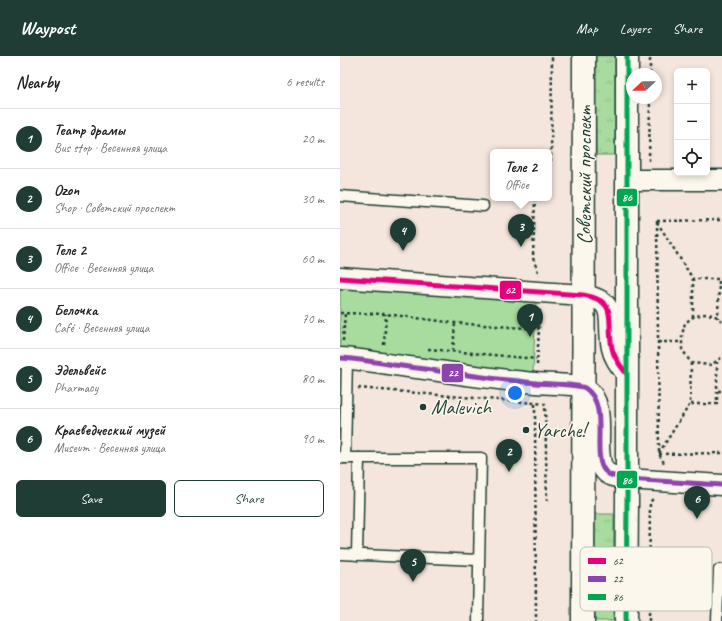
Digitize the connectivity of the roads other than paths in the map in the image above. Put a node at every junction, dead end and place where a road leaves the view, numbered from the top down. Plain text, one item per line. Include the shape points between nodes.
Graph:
1 (584, 56) edge
2 (627, 56) edge
3 (627, 180) junction
4 (722, 180) edge
5 (340, 196) edge
6 (483, 206) dead end
7 (340, 278) edge
8 (583, 295) junction
9 (343, 353) edge
10 (626, 373) junction
11 (583, 387) junction
12 (342, 458) edge
13 (359, 458) junction
14 (627, 479) junction
15 (722, 485) edge
16 (583, 547) edge
17 (627, 547) edge
18 (340, 554) edge
19 (357, 555) junction
20 (478, 560) junction
21 (722, 570) edge
22 (626, 611) edge
23 (478, 621) edge
24 (626, 621) edge
25 (717, 621) edge

1 - 8 main road, Советский проспект
2 - 3 main road
3 - 4 street
3 - 10 main road
5 - 6 lane
7 - 8 street
8 - 10 street via 603,300 608,307 612,349
8 - 11 main road, Советский проспект
9 - 11 street via 536,383
9 - 12 lane via 346,387
10 - 14 main road
11 - 14 street via 591,393 599,415 602,466 612,476
11 - 16 main road, Советский проспект
12 - 13 lane
13 - 19 lane
13 - 20 lane via 481,458
14 - 15 street
14 - 17 main road
18 - 19 lane
19 - 20 lane
20 - 23 lane
21 - 25 lane via 719,570
22 - 24 main road

